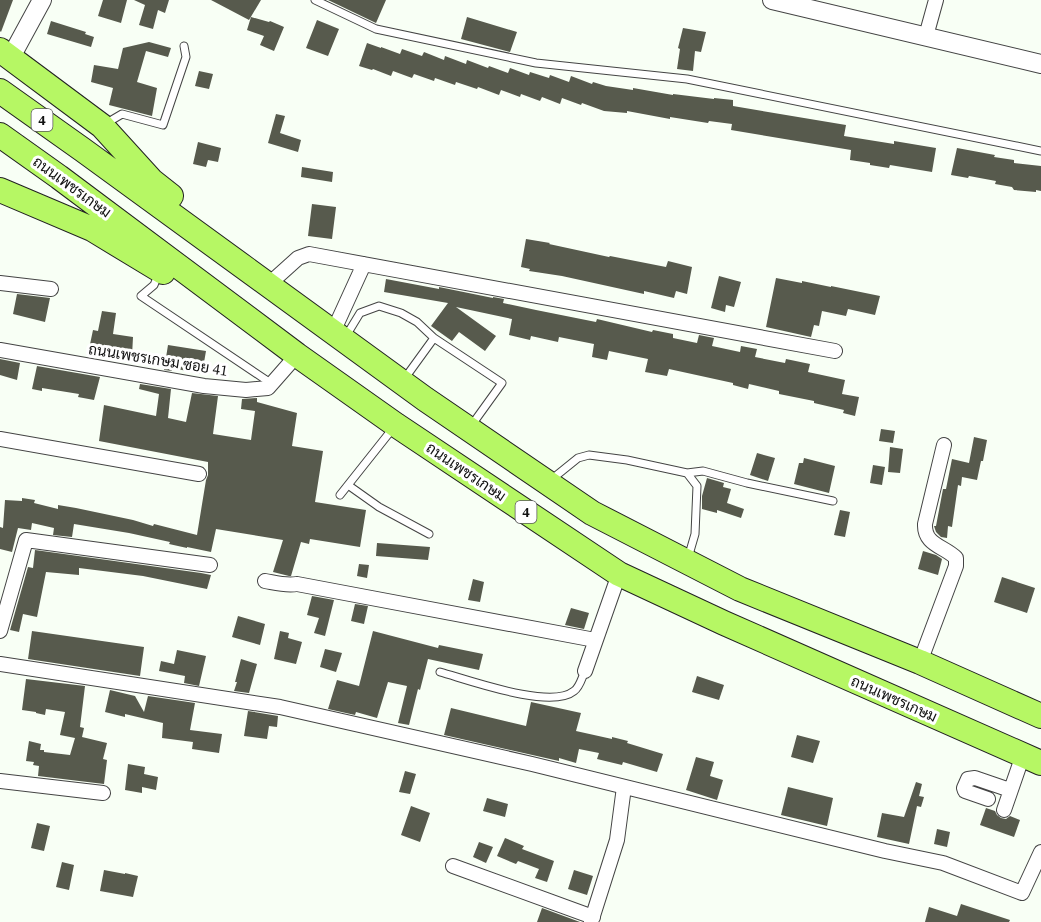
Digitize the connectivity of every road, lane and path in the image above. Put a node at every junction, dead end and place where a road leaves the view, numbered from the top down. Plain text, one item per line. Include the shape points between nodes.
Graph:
1 (42, 0) edge
2 (315, 0) edge
3 (772, 0) edge
4 (936, 0) edge
5 (801, 3) edge
6 (926, 36) junction
7 (184, 46) dead end
8 (5, 54) edge
9 (1041, 64) edge
10 (0, 91) edge
11 (102, 126) junction
12 (0, 135) edge
13 (1041, 151) edge
14 (0, 190) edge
15 (222, 251) junction
16 (364, 264) junction
17 (160, 271) junction
18 (0, 283) edge
19 (268, 285) junction
20 (51, 289) dead end
21 (226, 303) junction
22 (338, 336) junction
23 (434, 338) junction
24 (0, 350) edge
25 (835, 351) dead end
26 (297, 356) junction
27 (402, 382) junction
28 (272, 384) junction
29 (396, 425) junction
30 (469, 429) junction
31 (0, 438) edge
32 (944, 445) dead end
33 (687, 473) junction
34 (199, 474) dead end
35 (548, 483) junction
36 (348, 485) junction
37 (340, 495) dead end
38 (833, 501) dead end
39 (429, 534) dead end
40 (687, 561) junction
41 (210, 565) dead end
42 (619, 574) junction
43 (265, 581) dead end
44 (0, 632) edge
45 (595, 640) junction
46 (920, 662) junction
47 (0, 664) edge
48 (585, 671) joint
49 (440, 672) dead end
50 (1041, 716) edge
51 (1032, 759) edge
52 (0, 781) edge
53 (624, 787) junction
54 (1010, 790) junction
55 (103, 793) dead end
56 (988, 799) dead end
57 (1004, 810) dead end
58 (1041, 852) edge
59 (453, 866) dead end
60 (592, 920) edge

1 - 8 street
2 - 13 lane via 376,29 536,63 687,79
3 - 5 street
4 - 6 street
5 - 6 street
6 - 9 street
7 - 11 lane via 186,57 164,124 122,114
8 - 11 highway
10 - 15 highway, 4
11 - 15 highway via 152,181 215,232
12 - 21 highway, ถนนเพชรเกษม / 4
14 - 17 highway via 92,229
15 - 19 highway, 4
16 - 19 street via 309,254 298,258
16 - 22 street
16 - 25 street
17 - 21 highway via 206,299
17 - 28 lane via 154,285 141,296
18 - 20 street
19 - 22 highway, 4
21 - 26 highway, ถนนเพชรเกษม / 4
22 - 23 lane via 360,313 379,306 417,322
22 - 27 highway, 4
23 - 27 lane
23 - 30 lane via 502,383
24 - 28 street, ถนนเพชรเกษม ซอย 41 via 204,386 246,390
26 - 28 street
26 - 29 highway, ถนนเพชรเกษม / 4
27 - 30 highway, 4
29 - 36 lane
29 - 42 highway, ถนนเพชรเกษม / 4
30 - 35 highway, 4
31 - 34 street
32 - 46 street via 924,532 956,558 956,566
33 - 35 lane via 589,455 578,458
33 - 38 lane via 703,471
33 - 40 lane via 697,486 694,534
35 - 40 highway, 4 via 592,513
36 - 37 lane
36 - 39 lane
40 - 46 highway, 4 via 740,589
41 - 44 street via 26,540
42 - 45 street
42 - 51 highway, ถนนเพชรเกษม / 4
43 - 45 street
45 - 48 street
46 - 50 highway, 4
47 - 53 street via 280,707
48 - 49 lane via 577,690 554,698 529,696
51 - 54 street
52 - 55 street
53 - 58 street via 943,863 1022,893
53 - 60 street via 617,840
54 - 56 street via 968,779 965,791
54 - 57 street
59 - 60 street

